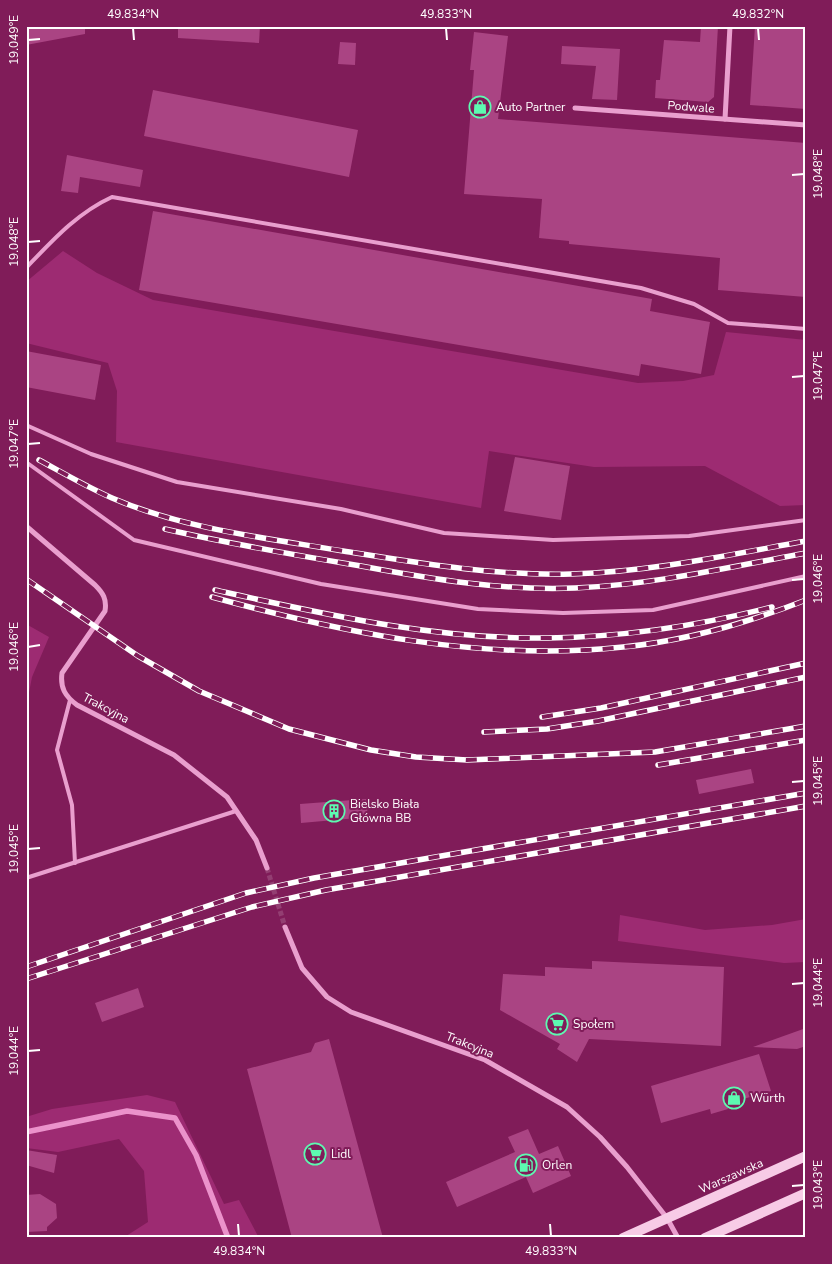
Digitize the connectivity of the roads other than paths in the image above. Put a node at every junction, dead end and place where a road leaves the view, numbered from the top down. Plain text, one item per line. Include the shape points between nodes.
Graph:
1 (730, 26) edge
2 (575, 108) dead end
3 (725, 119) junction
4 (806, 125) edge
5 (26, 268) edge
6 (806, 329) edge
7 (26, 425) edge
8 (26, 462) edge
9 (806, 520) edge
10 (26, 526) edge
11 (806, 576) edge
12 (70, 700) junction
13 (236, 811) junction
14 (75, 863) junction
15 (267, 868) tunnel mouth
16 (26, 878) edge
17 (285, 927) tunnel mouth
18 (806, 1156) edge
19 (806, 1193) edge
20 (667, 1218) junction
21 (623, 1238) edge
22 (678, 1238) edge
23 (705, 1238) edge

1 - 3 street
2 - 3 street, Podwale
3 - 4 street, Podwale
5 - 6 lane via 65,228 96,204 112,197 641,288 694,304 728,323
7 - 9 lane via 91,454 177,482 341,509 444,533 553,540 679,536
8 - 11 lane via 134,540 321,584 478,609 563,613 652,610
10 - 12 street, Trakcyjna via 95,585 106,602 105,611 62,673 60,683
12 - 13 street, Trakcyjna via 174,755 227,797
12 - 14 lane via 56,750 72,805
13 - 14 lane
13 - 15 street, Trakcyjna via 256,840
14 - 16 lane
17 - 20 street, Trakcyjna via 302,968 327,997 351,1012 485,1060 567,1107 600,1137
18 - 20 main road, Warszawska
19 - 23 main road
20 - 21 main road, Warszawska
20 - 22 street

